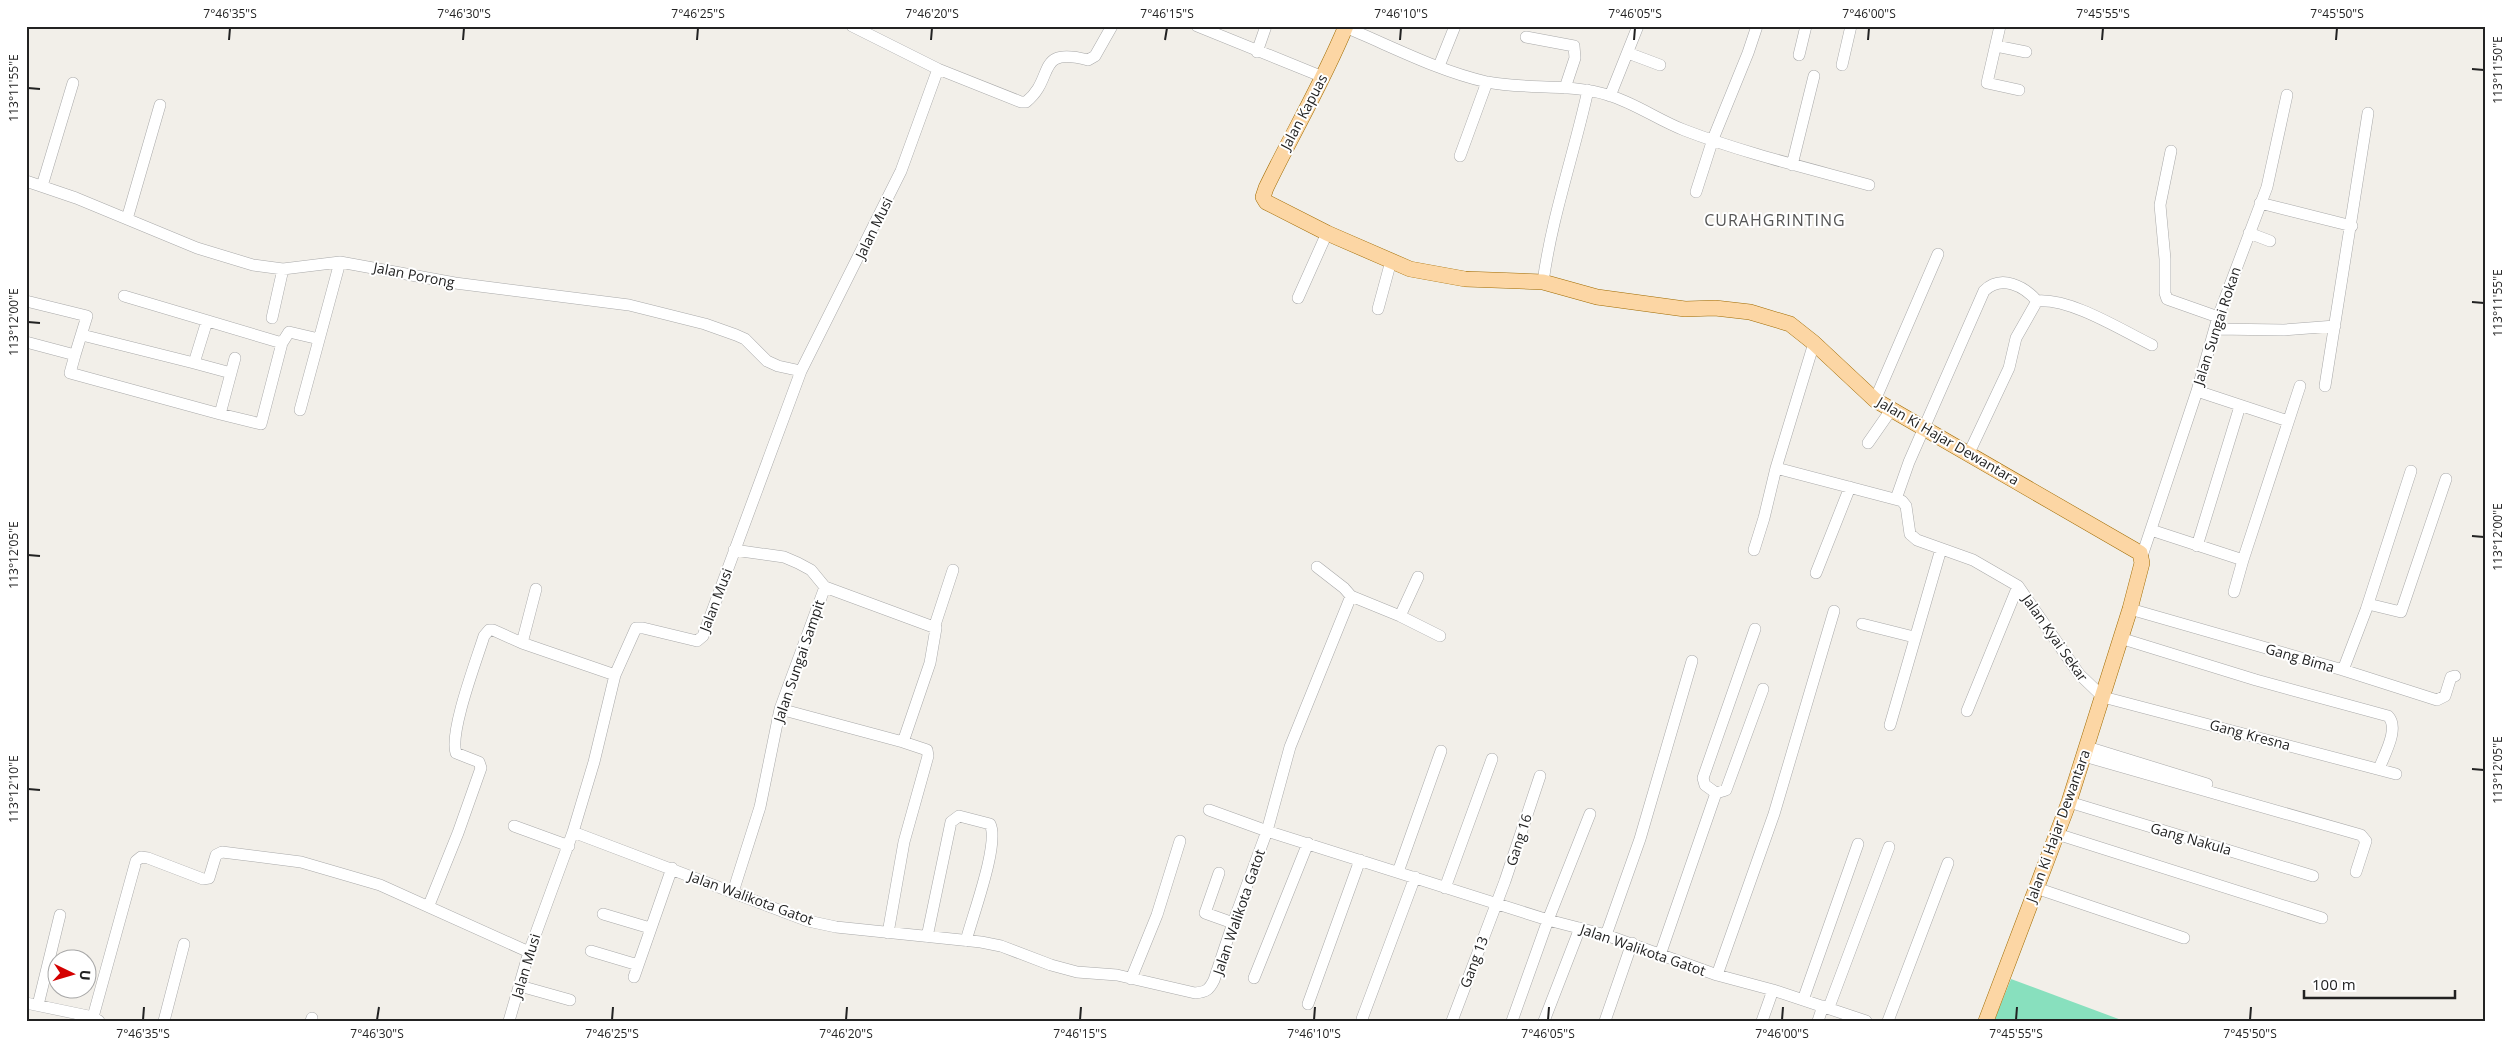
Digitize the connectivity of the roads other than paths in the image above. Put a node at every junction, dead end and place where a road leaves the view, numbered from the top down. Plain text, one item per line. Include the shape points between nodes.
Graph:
1 (1112, 26) edge
2 (1198, 26) edge
3 (1266, 26) edge
4 (1455, 26) edge
5 (1638, 26) edge
6 (1757, 26) edge
7 (1806, 26) edge
8 (1851, 26) edge
9 (2000, 26) edge
10 (856, 27) edge
11 (1346, 27) edge
12 (1526, 37) dead end
13 (1996, 46) junction
14 (1257, 52) junction
15 (2026, 52) dead end
16 (1628, 53) junction
17 (1799, 55) dead end
18 (1660, 65) dead end
19 (1842, 65) dead end
20 (1439, 66) junction
21 (938, 69) junction
22 (1319, 76) junction
23 (1814, 76) dead end
24 (1487, 82) junction
25 (73, 83) dead end
26 (1565, 88) junction
27 (1588, 90) junction
28 (2019, 90) dead end
29 (2287, 95) dead end
30 (1610, 96) junction
31 (160, 105) dead end
32 (2368, 113) dead end
33 (1713, 139) junction
34 (2171, 151) dead end
35 (1460, 156) dead end
36 (1792, 165) junction
37 (26, 181) edge
38 (1869, 185) dead end
39 (42, 186) junction
40 (1696, 192) dead end
41 (1263, 197) joint
42 (2260, 203) junction
43 (127, 220) junction
44 (2352, 226) junction
45 (1327, 233) junction
46 (2249, 233) junction
47 (2270, 241) dead end
48 (1938, 254) dead end
49 (1391, 261) junction
50 (340, 262) junction
51 (283, 269) junction
52 (1543, 282) junction
53 (124, 296) dead end
54 (1298, 298) dead end
55 (26, 301) edge
56 (2036, 301) junction
57 (1378, 309) dead end
58 (2218, 317) junction
59 (272, 318) dead end
60 (207, 321) junction
61 (2335, 326) junction
62 (2215, 329) junction
63 (82, 335) junction
64 (319, 339) junction
65 (26, 342) edge
66 (1814, 342) junction
67 (282, 343) junction
68 (2152, 345) dead end
69 (75, 355) junction
70 (235, 358) dead end
71 (194, 363) junction
72 (801, 371) junction
73 (231, 373) junction
74 (2300, 386) dead end
75 (2325, 386) dead end
76 (2197, 391) junction
77 (1875, 400) junction
78 (2240, 406) junction
79 (300, 410) dead end
80 (1891, 410) junction
81 (220, 414) junction
82 (2288, 421) junction
83 (1924, 430) junction
84 (1868, 443) dead end
85 (1969, 453) junction
86 (1776, 468) junction
87 (2411, 471) dead end
88 (2446, 479) dead end
89 (1850, 487) junction
90 (1896, 499) junction
91 (2151, 530) junction
92 (2197, 546) junction
93 (1941, 549) junction
94 (734, 550) junction
95 (1754, 550) dead end
96 (2142, 556) junction
97 (2243, 560) junction
98 (1317, 567) dead end
99 (953, 570) dead end
100 (1816, 573) dead end
101 (1418, 577) dead end
102 (2018, 586) junction
103 (825, 587) junction
104 (536, 589) dead end
105 (2234, 592) dead end
106 (1351, 596) junction
107 (2368, 604) junction
108 (2130, 609) junction
109 (1834, 611) dead end
110 (1400, 616) junction
111 (1862, 624) dead end
112 (935, 626) junction
113 (1754, 629) dead end
114 (1440, 636) dead end
115 (1914, 637) junction
116 (2120, 638) junction
117 (522, 643) junction
118 (1692, 661) dead end
119 (2343, 670) junction
120 (615, 675) junction
121 (2455, 676) dead end
122 (1763, 689) dead end
123 (2103, 697) junction
124 (780, 709) junction
125 (1967, 711) dead end
126 (1890, 724) dead end
127 (903, 742) junction
128 (1441, 751) dead end
129 (2086, 751) junction
130 (1492, 759) dead end
131 (2379, 769) junction
132 (2396, 774) dead end
133 (1540, 776) dead end
134 (1716, 793) junction
135 (2070, 802) junction
136 (2278, 809) junction
137 (1208, 810) dead end
138 (1590, 814) dead end
139 (514, 826) dead end
140 (2358, 828) dead end
141 (1267, 831) junction
142 (573, 832) junction
143 (2057, 834) junction
144 (1180, 841) dead end
145 (1308, 843) junction
146 (1858, 844) dead end
147 (569, 846) junction
148 (1889, 847) dead end
149 (1360, 860) junction
150 (1948, 863) dead end
151 (672, 868) junction
152 (1398, 872) junction
153 (2356, 872) dead end
154 (1219, 874) dead end
155 (2313, 876) dead end
156 (1415, 878) junction
157 (1445, 888) junction
158 (2036, 888) junction
159 (733, 892) junction
160 (1497, 903) junction
161 (429, 905) junction
162 (603, 914) dead end
163 (60, 915) dead end
164 (2322, 918) dead end
165 (1548, 920) junction
166 (1233, 923) junction
167 (650, 928) junction
168 (1580, 928) junction
169 (888, 933) junction
170 (1606, 935) junction
171 (927, 937) junction
172 (2184, 938) dead end
173 (966, 941) junction
174 (1632, 943) junction
175 (184, 944) dead end
176 (529, 952) junction
177 (591, 952) dead end
178 (1660, 955) junction
179 (638, 965) junction
180 (1716, 975) junction
181 (634, 977) dead end
182 (1254, 978) dead end
183 (1131, 979) junction
184 (520, 986) junction
185 (1773, 990) junction
186 (570, 1000) dead end
187 (1803, 1000) junction
188 (31, 1004) edge
189 (1308, 1004) dead end
190 (1826, 1007) junction
191 (26, 1016) edge
192 (79, 1018) edge
193 (96, 1019) edge
194 (1362, 1020) edge
195 (164, 1021) edge
196 (510, 1021) edge
197 (1452, 1021) edge
198 (1512, 1021) edge
199 (1544, 1021) edge
200 (1605, 1021) edge
201 (1762, 1021) edge
202 (1818, 1021) edge
203 (1866, 1021) edge
204 (1888, 1021) edge
205 (1986, 1021) edge

1 - 21 street via 1095,56 1088,60 1063,55 1054,59 1026,102
2 - 14 street
3 - 14 street
4 - 20 street
5 - 16 street
6 - 33 street
7 - 17 street
8 - 19 street
9 - 13 street
10 - 21 street
11 - 20 street
11 - 22 main road, Jalan Kapuas
12 - 26 street via 1574,46 1574,58
13 - 15 street
13 - 28 street via 1987,83
14 - 22 street
16 - 18 street
16 - 30 street
20 - 24 street
21 - 72 street, Jalan Musi via 902,170
22 - 41 main road, Jalan Kapuas
23 - 36 street
24 - 26 street
24 - 35 street
25 - 39 street
26 - 27 street
27 - 30 street
27 - 52 street via 1546,255
29 - 42 street, Jalan Sungai Rokan via 2272,168
30 - 33 street via 1682,129
31 - 43 street
32 - 44 street
33 - 36 street
33 - 40 street
34 - 58 street via 2160,206 2165,293 2167,299
36 - 38 street
37 - 39 street, Jalan Porong
39 - 43 street, Jalan Porong
41 - 45 main road, Jalan Ki Hajar Dewantara via 1272,206
42 - 44 street
42 - 46 street, Jalan Sungai Rokan
43 - 51 street, Jalan Porong via 197,248 253,265
44 - 61 street
45 - 49 main road, Jalan Ki Hajar Dewantara
45 - 54 street
46 - 47 street
46 - 58 street, Jalan Sungai Rokan
48 - 77 street
49 - 52 main road, Jalan Ki Hajar Dewantara via 1410,269 1465,279
49 - 57 street
50 - 51 street, Jalan Porong
50 - 64 street
50 - 72 street, Jalan Porong via 455,283 604,300 669,314 736,335 745,339 767,361
51 - 59 street
52 - 66 main road, Jalan Ki Hajar Dewantara via 1617,300 1685,309 1715,308 1764,316 1790,324
53 - 60 street
55 - 63 street via 87,316
56 - 68 street via 2046,300 2072,307
56 - 83 street via 2027,290 2009,283 1990,286 1984,291
56 - 85 street via 2016,338 2009,368
58 - 62 street, Jalan Sungai Rokan
60 - 67 street
60 - 71 street
61 - 62 street via 2284,330
61 - 75 street
62 - 76 street, Jalan Sungai Rokan
63 - 69 street
63 - 71 street
64 - 67 street via 289,332
64 - 79 street
65 - 69 street
66 - 77 main road, Jalan Ki Hajar Dewantara
66 - 86 street
67 - 81 street via 263,423
69 - 81 street via 70,373
70 - 73 street
71 - 73 street
72 - 94 street, Jalan Musi
73 - 81 street
74 - 82 street
76 - 78 street
76 - 91 street, Jalan Sungai Rokan
77 - 80 main road, Jalan Ki Hajar Dewantara
78 - 82 street
78 - 92 street
80 - 83 main road, Jalan Ki Hajar Dewantara
80 - 84 street
82 - 97 street
83 - 85 main road, Jalan Ki Hajar Dewantara
83 - 90 street via 1908,462
85 - 96 main road, Jalan Ki Hajar Dewantara
86 - 89 street
86 - 95 street
87 - 107 street
88 - 107 street via 2401,612
89 - 90 street
89 - 100 street
90 - 93 street, Jalan Kyai Sekar via 1906,506 1910,534 1916,540
91 - 92 street
91 - 96 street, Jalan Sungai Rokan
92 - 97 street
93 - 102 street, Jalan Kyai Sekar via 1973,560
93 - 115 street
94 - 103 street, Jalan Sungai Sampit via 784,557 811,570
94 - 120 street, Jalan Musi via 703,636 697,641 636,628
96 - 108 main road, Jalan Ki Hajar Dewantara
97 - 105 street
98 - 106 street
99 - 112 street
101 - 110 street
102 - 123 street, Jalan Kyai Sekar via 2078,674
102 - 125 street
103 - 112 street
103 - 124 street, Jalan Sungai Sampit
104 - 117 street
106 - 110 street
106 - 141 street via 1290,747
107 - 119 street
108 - 116 main road, Jalan Ki Hajar Dewantara
108 - 119 street, Gang Bima
109 - 180 street via 1774,814
110 - 114 street
111 - 115 street
112 - 127 street via 930,663
113 - 134 street via 1703,778 1705,785
115 - 126 street
116 - 123 main road, Jalan Ki Hajar Dewantara
116 - 131 street via 2388,716 2393,729
117 - 120 street
117 - 161 street via 493,630 484,636 457,727 454,748 456,753 479,762 481,768
118 - 170 street via 1640,839
119 - 121 street, Gang Bima via 2437,700 2445,696 2451,677
120 - 142 street, Jalan Musi
122 - 134 street via 1726,790
123 - 129 main road, Jalan Ki Hajar Dewantara
123 - 131 street, Gang Kresna
124 - 127 street
124 - 159 street, Jalan Sungai Sampit via 760,806
127 - 169 street via 922,747 928,756 904,842
128 - 152 street
129 - 135 main road, Jalan Ki Hajar Dewantara
129 - 136 street
130 - 157 street
131 - 132 street, Gang Kresna
133 - 160 street, Gang 16
134 - 178 street
135 - 143 main road, Jalan Ki Hajar Dewantara
135 - 155 street, Gang Nakula
136 - 140 street
136 - 153 street via 2363,836 2366,841
137 - 141 street
138 - 165 street
139 - 147 street
141 - 145 street, Jalan Walikota Gatot
141 - 166 street, Jalan Walikota Gatot
142 - 147 street, Jalan Musi
142 - 151 street, Jalan Walikota Gatot
143 - 158 main road, Jalan Ki Hajar Dewantara
143 - 164 street
144 - 183 street via 1157,916
145 - 149 street, Jalan Walikota Gatot
145 - 182 street
146 - 187 street
147 - 176 street, Jalan Musi
148 - 190 street
149 - 152 street, Jalan Walikota Gatot
149 - 189 street
150 - 204 street
151 - 159 street, Jalan Walikota Gatot
151 - 167 street
152 - 156 street, Jalan Walikota Gatot
154 - 166 street via 1205,914
156 - 157 street, Jalan Walikota Gatot
156 - 194 street
157 - 160 street, Jalan Walikota Gatot
158 - 172 street
158 - 205 main road, Jalan Ki Hajar Dewantara
159 - 169 street, Jalan Walikota Gatot via 808,920
160 - 165 street, Jalan Walikota Gatot
160 - 197 street, Gang 13
161 - 176 street
161 - 193 street via 380,885 288,859 219,853 209,878 203,878 140,857 136,861
162 - 167 street
163 - 188 street
165 - 168 street, Jalan Walikota Gatot
165 - 198 street
166 - 183 street, Jalan Walikota Gatot via 1214,980 1204,992 1195,993
167 - 179 street
168 - 170 street, Jalan Walikota Gatot
168 - 199 street
169 - 171 street, Jalan Walikota Gatot
170 - 174 street, Jalan Walikota Gatot
171 - 173 street, Jalan Walikota Gatot
171 - 173 street via 951,822 959,816 990,824 993,831 989,859
173 - 183 street, Jalan Walikota Gatot via 1001,946 1077,972
174 - 178 street, Jalan Walikota Gatot
174 - 200 street
175 - 195 street
176 - 184 street, Jalan Musi
177 - 179 street
178 - 180 street, Jalan Walikota Gatot
179 - 181 street
180 - 185 street, Jalan Walikota Gatot
184 - 186 street
184 - 196 street, Jalan Musi
185 - 187 street, Jalan Walikota Gatot
185 - 201 street
187 - 190 street, Jalan Walikota Gatot
188 - 191 street
188 - 192 street
190 - 202 street
190 - 203 street, Jalan Walikota Gatot
192 - 193 street

